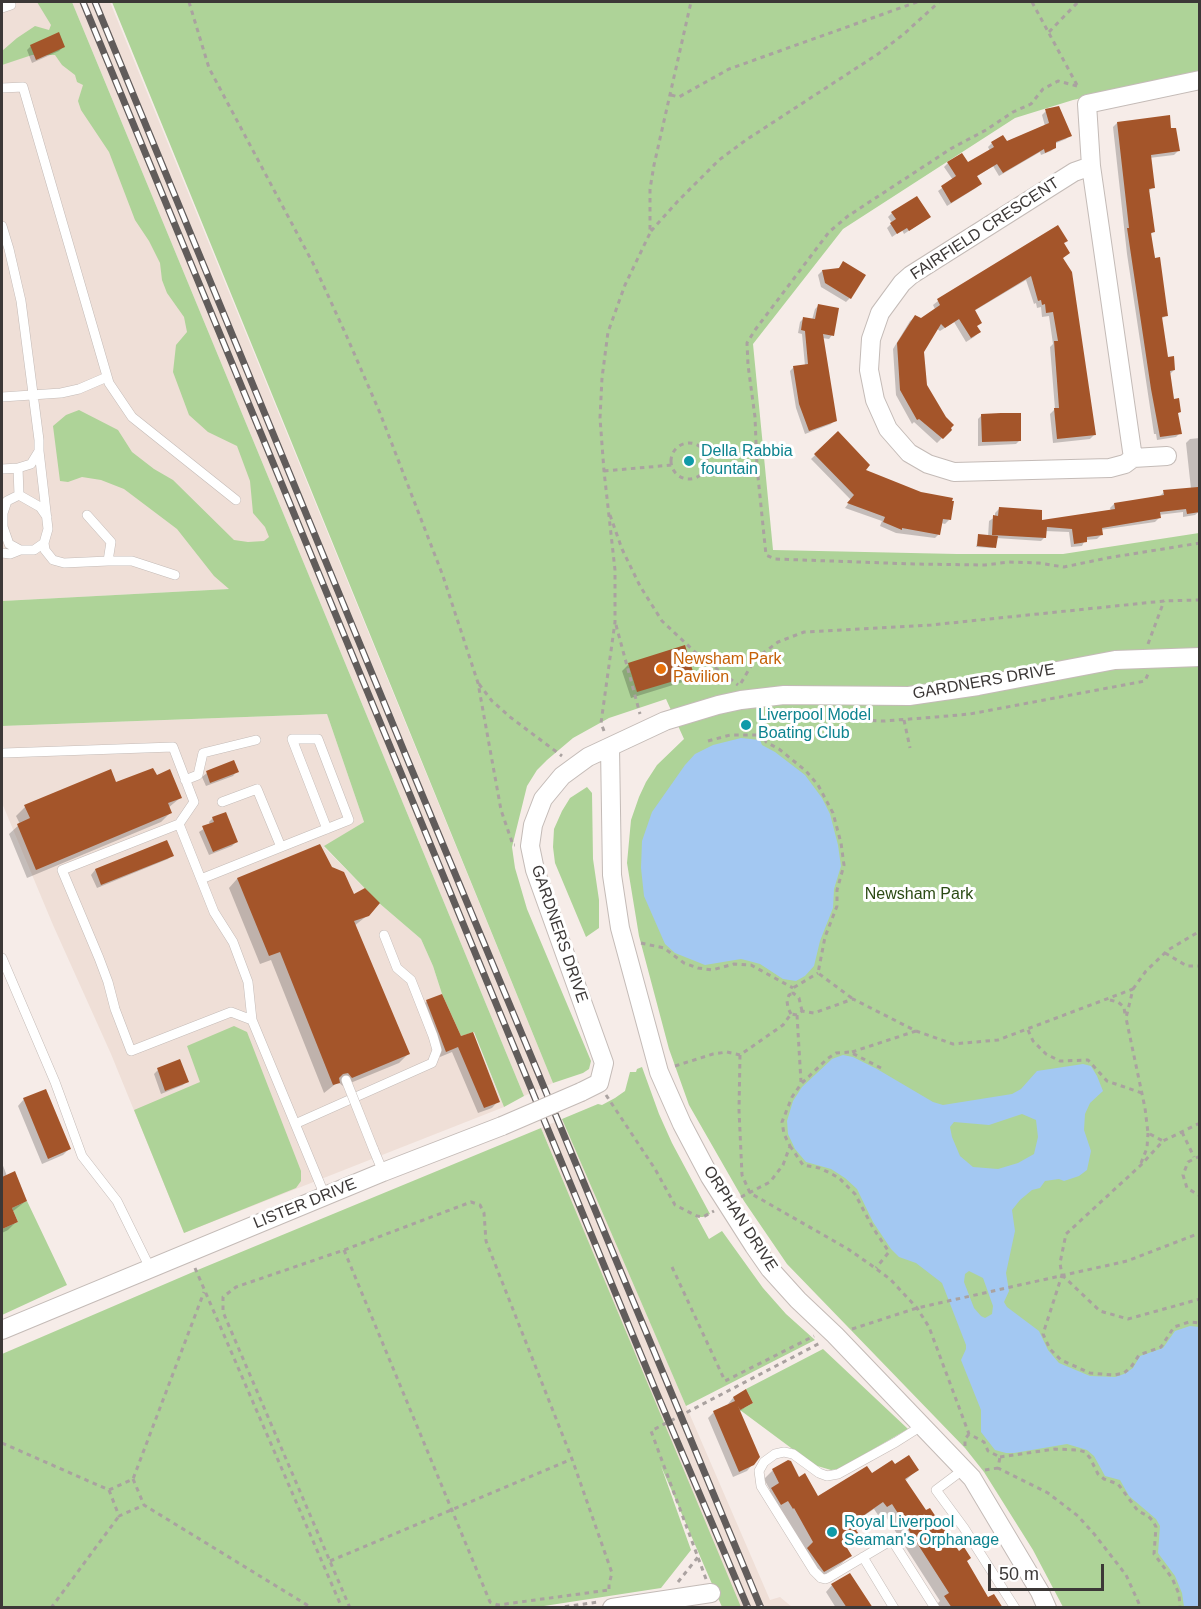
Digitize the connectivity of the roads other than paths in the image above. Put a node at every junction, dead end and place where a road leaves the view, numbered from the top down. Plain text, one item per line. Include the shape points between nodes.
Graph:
1 (1200, 80) edge
2 (2, 88) edge
3 (1091, 166) junction
4 (2, 226) edge
5 (107, 377) junction
6 (34, 394) junction
7 (2, 397) edge
8 (39, 451) junction
9 (1167, 456) dead end
10 (1133, 458) junction
11 (18, 468) junction
12 (2, 470) edge
13 (19, 495) junction
14 (236, 500) dead end
15 (4, 502) edge
16 (87, 515) dead end
17 (48, 518) junction
18 (44, 543) junction
19 (20, 550) junction
20 (2, 553) edge
21 (108, 561) junction
22 (175, 575) dead end
23 (1200, 657) edge
24 (256, 740) dead end
25 (610, 747) junction
26 (4, 753) dead end
27 (185, 780) junction
28 (222, 802) dead end
29 (179, 824) junction
30 (327, 829) junction
31 (281, 847) junction
32 (201, 879) junction
33 (384, 935) dead end
34 (2, 958) edge
35 (252, 1020) junction
36 (602, 1072) joint
37 (346, 1080) dead end
38 (295, 1124) junction
39 (383, 1172) junction
40 (325, 1196) junction
41 (150, 1268) junction
42 (2, 1330) edge
43 (923, 1425) junction
44 (964, 1469) junction
45 (863, 1557) junction
46 (711, 1593) road end
47 (610, 1602) edge
48 (894, 1608) edge
49 (935, 1608) edge
50 (1015, 1608) edge
51 (1047, 1608) edge

1 - 3 street via 1087,104
2 - 5 lane via 23,87
3 - 10 street
3 - 10 street, FAIRFIELD CRESCENT via 1074,172 902,283 886,302 875,325 869,355 871,385 881,415 909,453 954,472 1110,468
4 - 6 lane via 21,301
5 - 6 lane via 79,389
5 - 14 lane via 132,417
6 - 7 lane
6 - 8 lane
8 - 11 lane via 31,464
8 - 17 lane
9 - 10 street, FAIRFIELD CRESCENT
11 - 12 lane
11 - 13 lane
13 - 15 lane
13 - 17 lane via 39,507
15 - 19 lane via 3,527 9,544
16 - 21 lane via 111,542
17 - 18 lane
18 - 19 lane via 34,550
18 - 21 lane via 53,560
19 - 20 lane
21 - 22 lane via 132,561
23 - 25 street, GARDNERS DRIVE via 1115,660 909,696 746,695 689,713
24 - 27 lane via 203,753 198,775
25 - 36 street, GARDNERS DRIVE via 562,776 543,799 530,846 535,870 604,1063
25 - 43 street, ORPHAN DRIVE via 612,875 624,945 659,1072 710,1177 770,1269
26 - 27 lane via 173,747
27 - 29 lane via 194,802
28 - 31 lane via 257,789
29 - 32 lane
29 - 35 lane via 62,870 99,958 131,1051 231,1012
30 - 30 lane via 349,820 318,739 292,739
30 - 31 lane
31 - 32 lane
32 - 35 lane via 248,982
33 - 38 lane via 397,968 411,980 433,1036 437,1050 432,1063
34 - 41 lane via 82,1156 117,1201
35 - 38 lane
36 - 39 street, LISTER DRIVE, bridge via 599,1083 581,1092
37 - 39 lane, bridge
38 - 40 lane
39 - 40 street, LISTER DRIVE
40 - 41 street, LISTER DRIVE
41 - 42 street, LISTER DRIVE
43 - 44 street, ORPHAN DRIVE
43 - 45 lane via 838,1474 819,1473 784,1452 764,1462 759,1471 761,1486 821,1578 828,1578
44 - 50 lane via 936,1490
44 - 51 street, ORPHAN DRIVE
45 - 48 lane
45 - 49 lane via 892,1540
46 - 47 street via 664,1601

